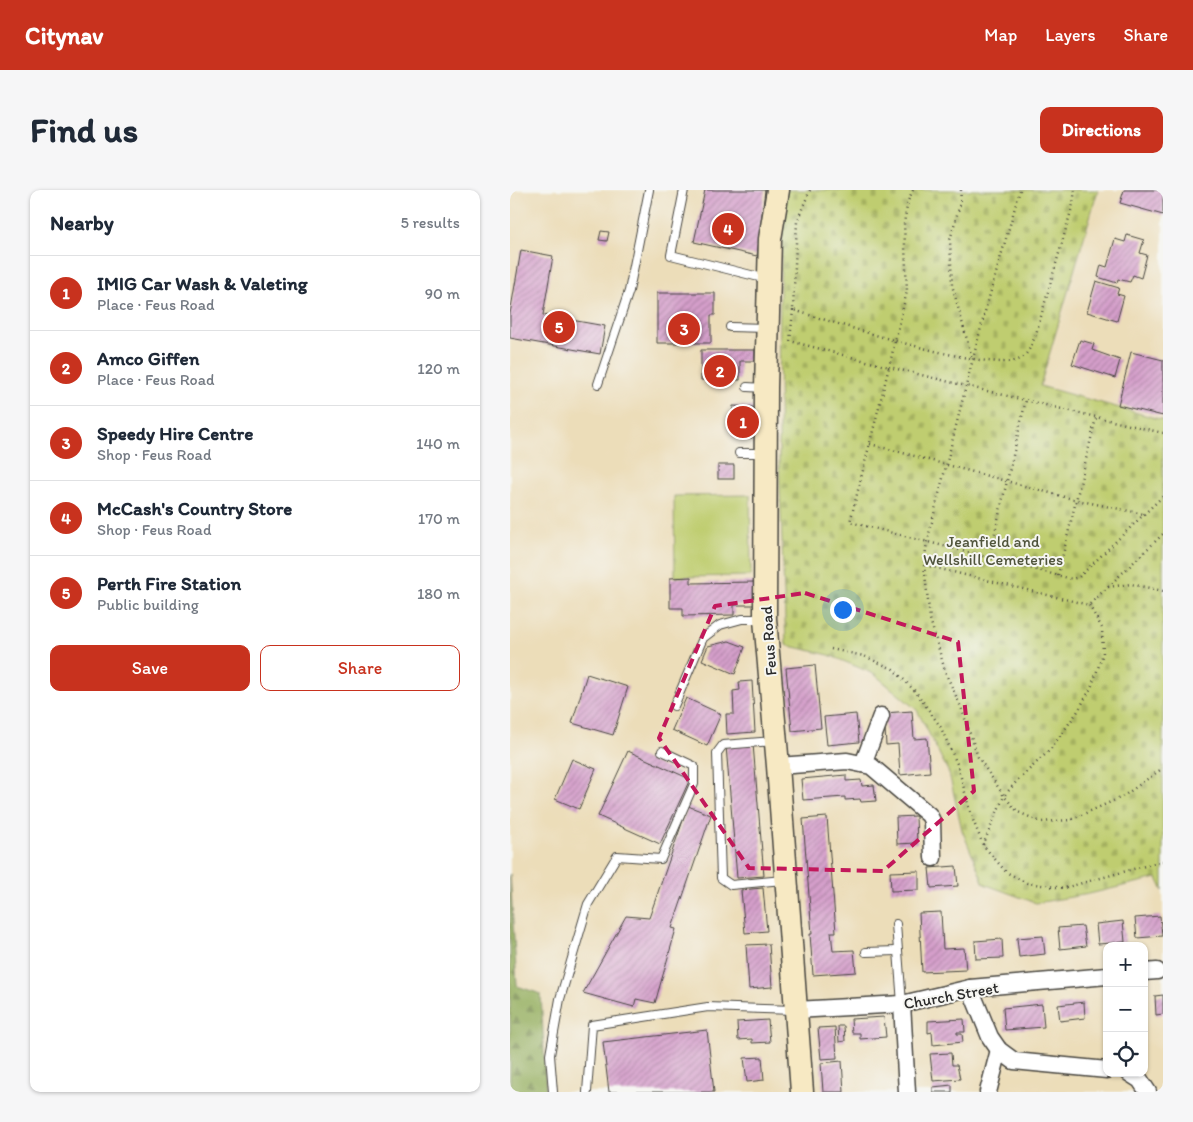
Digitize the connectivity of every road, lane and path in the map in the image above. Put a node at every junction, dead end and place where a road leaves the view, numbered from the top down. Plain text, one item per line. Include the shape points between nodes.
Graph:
1 (649, 190) edge
2 (684, 190) edge
3 (778, 190) edge
4 (810, 190) edge
5 (913, 190) edge
6 (962, 190) edge
7 (1020, 190) edge
8 (1075, 190) edge
9 (769, 279) junction
10 (793, 310) junction
11 (730, 327) dead end
12 (768, 328) junction
13 (895, 341) junction
14 (972, 360) junction
15 (889, 367) junction
16 (598, 384) dead end
17 (966, 386) junction
18 (1026, 400) junction
19 (1096, 418) junction
20 (1163, 433) edge
21 (870, 444) junction
22 (739, 452) dead end
23 (766, 453) junction
24 (946, 465) junction
25 (1008, 480) junction
26 (1163, 496) edge
27 (1076, 500) junction
28 (1144, 514) junction
29 (1163, 534) edge
30 (928, 542) junction
31 (989, 558) junction
32 (924, 565) junction
33 (1058, 575) junction
34 (1107, 587) junction
35 (1163, 591) edge
36 (1089, 605) junction
37 (765, 619) junction
38 (831, 648) dead end
39 (674, 706) dead end
40 (881, 716) dead end
41 (776, 741) junction
42 (662, 751) dead end
43 (863, 764) junction
44 (778, 766) junction
45 (1163, 768) edge
46 (1004, 796) junction
47 (983, 845) junction
48 (933, 858) dead end
49 (1163, 861) edge
50 (786, 880) junction
51 (896, 924) dead end
52 (897, 951) junction
53 (866, 952) dead end
54 (1103, 976) edge
55 (970, 988) junction
56 (902, 1004) junction
57 (796, 1010) junction
58 (999, 1050) junction
59 (1103, 1070) edge
60 (1135, 1077) edge
61 (553, 1092) edge
62 (587, 1092) edge
63 (802, 1092) edge
64 (907, 1092) edge
65 (988, 1092) edge
66 (1148, 1092) edge

1 - 16 lane via 629,291
2 - 9 lane via 671,255
3 - 9 street, Feus Road via 770,239
4 - 10 path via 796,221
5 - 13 path via 904,223 907,292
6 - 14 path via 950,240 952,285
7 - 14 path
8 - 14 path via 1028,353 1007,364
9 - 12 street, Feus Road
10 - 13 path
10 - 15 path via 790,340
11 - 12 lane
12 - 23 street, Feus Road via 757,387
13 - 14 path
13 - 15 path
14 - 17 path
15 - 17 path
15 - 21 path
17 - 18 path
17 - 24 path
18 - 19 path
18 - 25 path
19 - 20 path
19 - 27 path
21 - 24 path
21 - 30 path via 850,522
22 - 23 lane
23 - 37 street, Feus Road
24 - 25 path
24 - 30 path
25 - 27 path
25 - 31 path
26 - 28 path
27 - 28 path
27 - 33 path
28 - 33 path via 1079,577 1072,579
29 - 34 path
30 - 31 path
30 - 32 path
31 - 33 path
32 - 36 path
32 - 46 path via 930,620 946,674 978,757
34 - 35 path via 1131,584
34 - 36 path
36 - 46 path via 1102,628 1103,654 1092,688 1050,750
37 - 39 lane via 742,619 720,625 702,638
37 - 41 street, Feus Road
38 - 47 path via 864,656 893,670 916,692 940,726 958,766
40 - 43 street
41 - 44 street, Feus Road
41 - 50 lane via 723,745 717,753 721,878 731,885
42 - 61 lane via 694,766 694,784 661,859 617,856 588,904 560,999 550,1055
43 - 44 street via 839,761
43 - 48 street via 879,771 928,815 932,821
44 - 50 street, Feus Road
45 - 46 path via 1122,797 1070,820 1041,822 1018,812
46 - 47 path
47 - 49 path via 1006,872 1027,883 1064,888
50 - 57 street, Feus Road
51 - 52 lane
52 - 53 lane
52 - 56 lane
54 - 55 street, Church Street
55 - 56 street, Church Street
55 - 58 street via 990,1037
56 - 57 street, Church Street
56 - 64 street
57 - 62 lane via 708,1007 592,1025
57 - 63 street, Feus Road
58 - 59 street via 1014,1061
58 - 65 street
60 - 66 street

